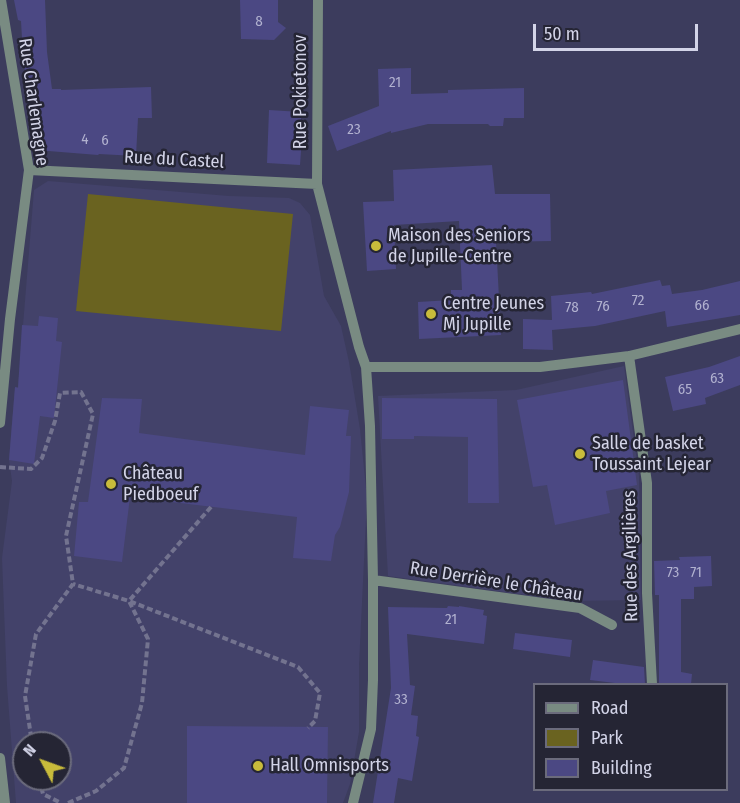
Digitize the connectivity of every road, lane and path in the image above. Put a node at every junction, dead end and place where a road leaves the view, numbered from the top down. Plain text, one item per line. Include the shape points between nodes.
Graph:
1 (2, 0) edge
2 (318, 0) edge
3 (29, 170) junction
4 (317, 184) junction
5 (5, 319) edge
6 (740, 329) edge
7 (629, 356) junction
8 (366, 367) junction
9 (0, 423) edge
10 (0, 467) edge
11 (211, 507) dead end
12 (373, 580) junction
13 (73, 584) junction
14 (129, 601) junction
15 (612, 625) dead end
16 (652, 683) edge
17 (308, 728) dead end
18 (30, 731) edge
19 (0, 758) edge
20 (42, 791) edge
21 (4, 803) edge
22 (61, 803) edge
23 (69, 803) edge
24 (353, 803) edge

1 - 3 street, Rue Charlemagne
2 - 4 street, Rue Pokietonov
3 - 4 street, Rue du Castel
3 - 5 street, Rue Charlemagne
4 - 8 street, Rue Pokietonov
5 - 9 street, Rue Charlemagne
6 - 7 street
7 - 8 street via 540,367
7 - 16 street, Rue des Argilières via 647,483
8 - 12 street
10 - 13 path via 31,469 42,458 60,393 81,392 93,414 66,536
11 - 14 path
12 - 15 street, Rue Derrière le Château via 580,608
12 - 24 street via 371,729
13 - 14 path
13 - 18 path via 36,634 25,696
14 - 17 path via 298,667 320,693 315,721
14 - 23 path via 148,639 142,702 124,768 96,791
19 - 21 street
20 - 22 path

